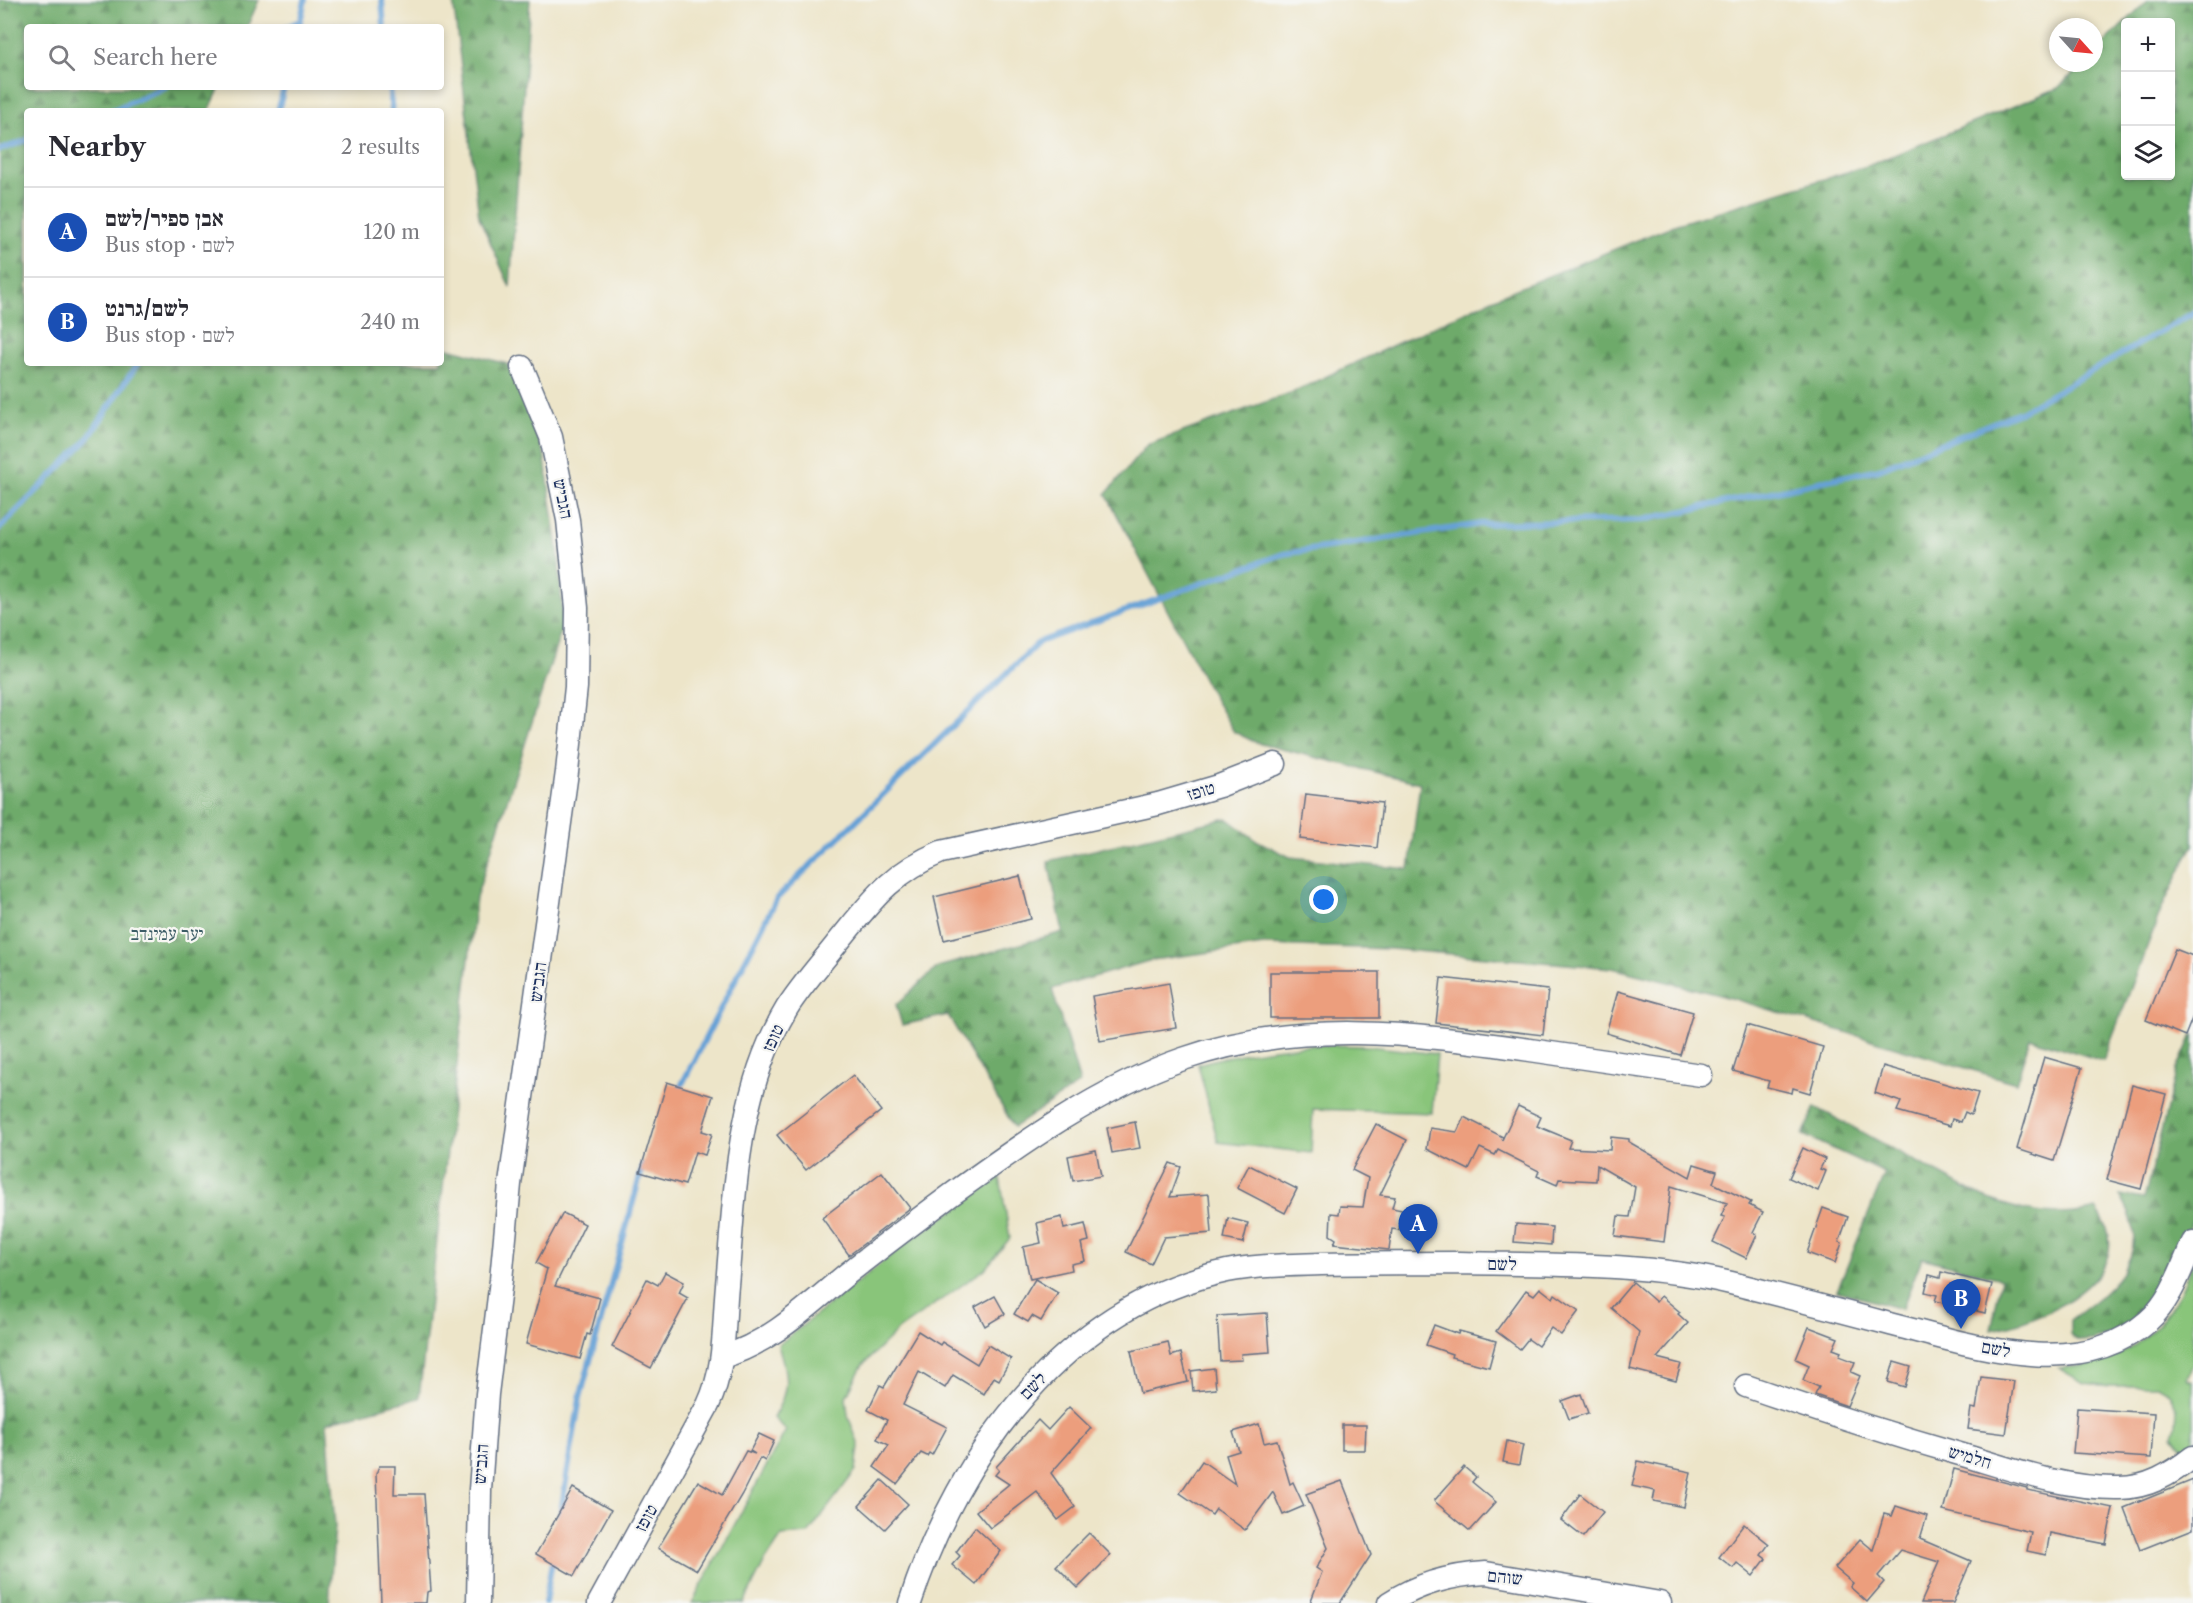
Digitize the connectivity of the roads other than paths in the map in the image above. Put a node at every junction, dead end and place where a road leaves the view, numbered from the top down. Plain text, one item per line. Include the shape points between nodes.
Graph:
1 (522, 367) dead end
2 (1275, 764) dead end
3 (1701, 1075) dead end
4 (2193, 1242) edge
5 (722, 1357) junction
6 (1746, 1386) dead end
7 (2193, 1457) edge
8 (478, 1603) edge
9 (599, 1603) edge
10 (910, 1603) edge
11 (1389, 1603) edge
12 (1660, 1603) edge

1 - 8 street, הגביש via 551,437 568,520 578,608 576,687 510,1184 488,1382 480,1490
2 - 5 street, טופז via 1158,804 941,852 907,870 875,897 799,991 760,1066 737,1173
3 - 5 street via 1405,1034 1300,1034 1222,1047 1143,1075 1036,1136 914,1222 782,1327 751,1346
4 - 10 street, לשם via 2164,1302 2132,1334 2091,1350 2046,1354 1979,1347 1731,1283 1653,1269 1361,1264 1256,1267 1204,1276 1130,1308 1084,1340 1037,1381 971,1467 935,1536
5 - 9 street, טופז via 708,1406
6 - 7 street, חלמיש via 2032,1476 2085,1485 2142,1485 2170,1474
11 - 12 street, שוהם via 1440,1579 1486,1573

